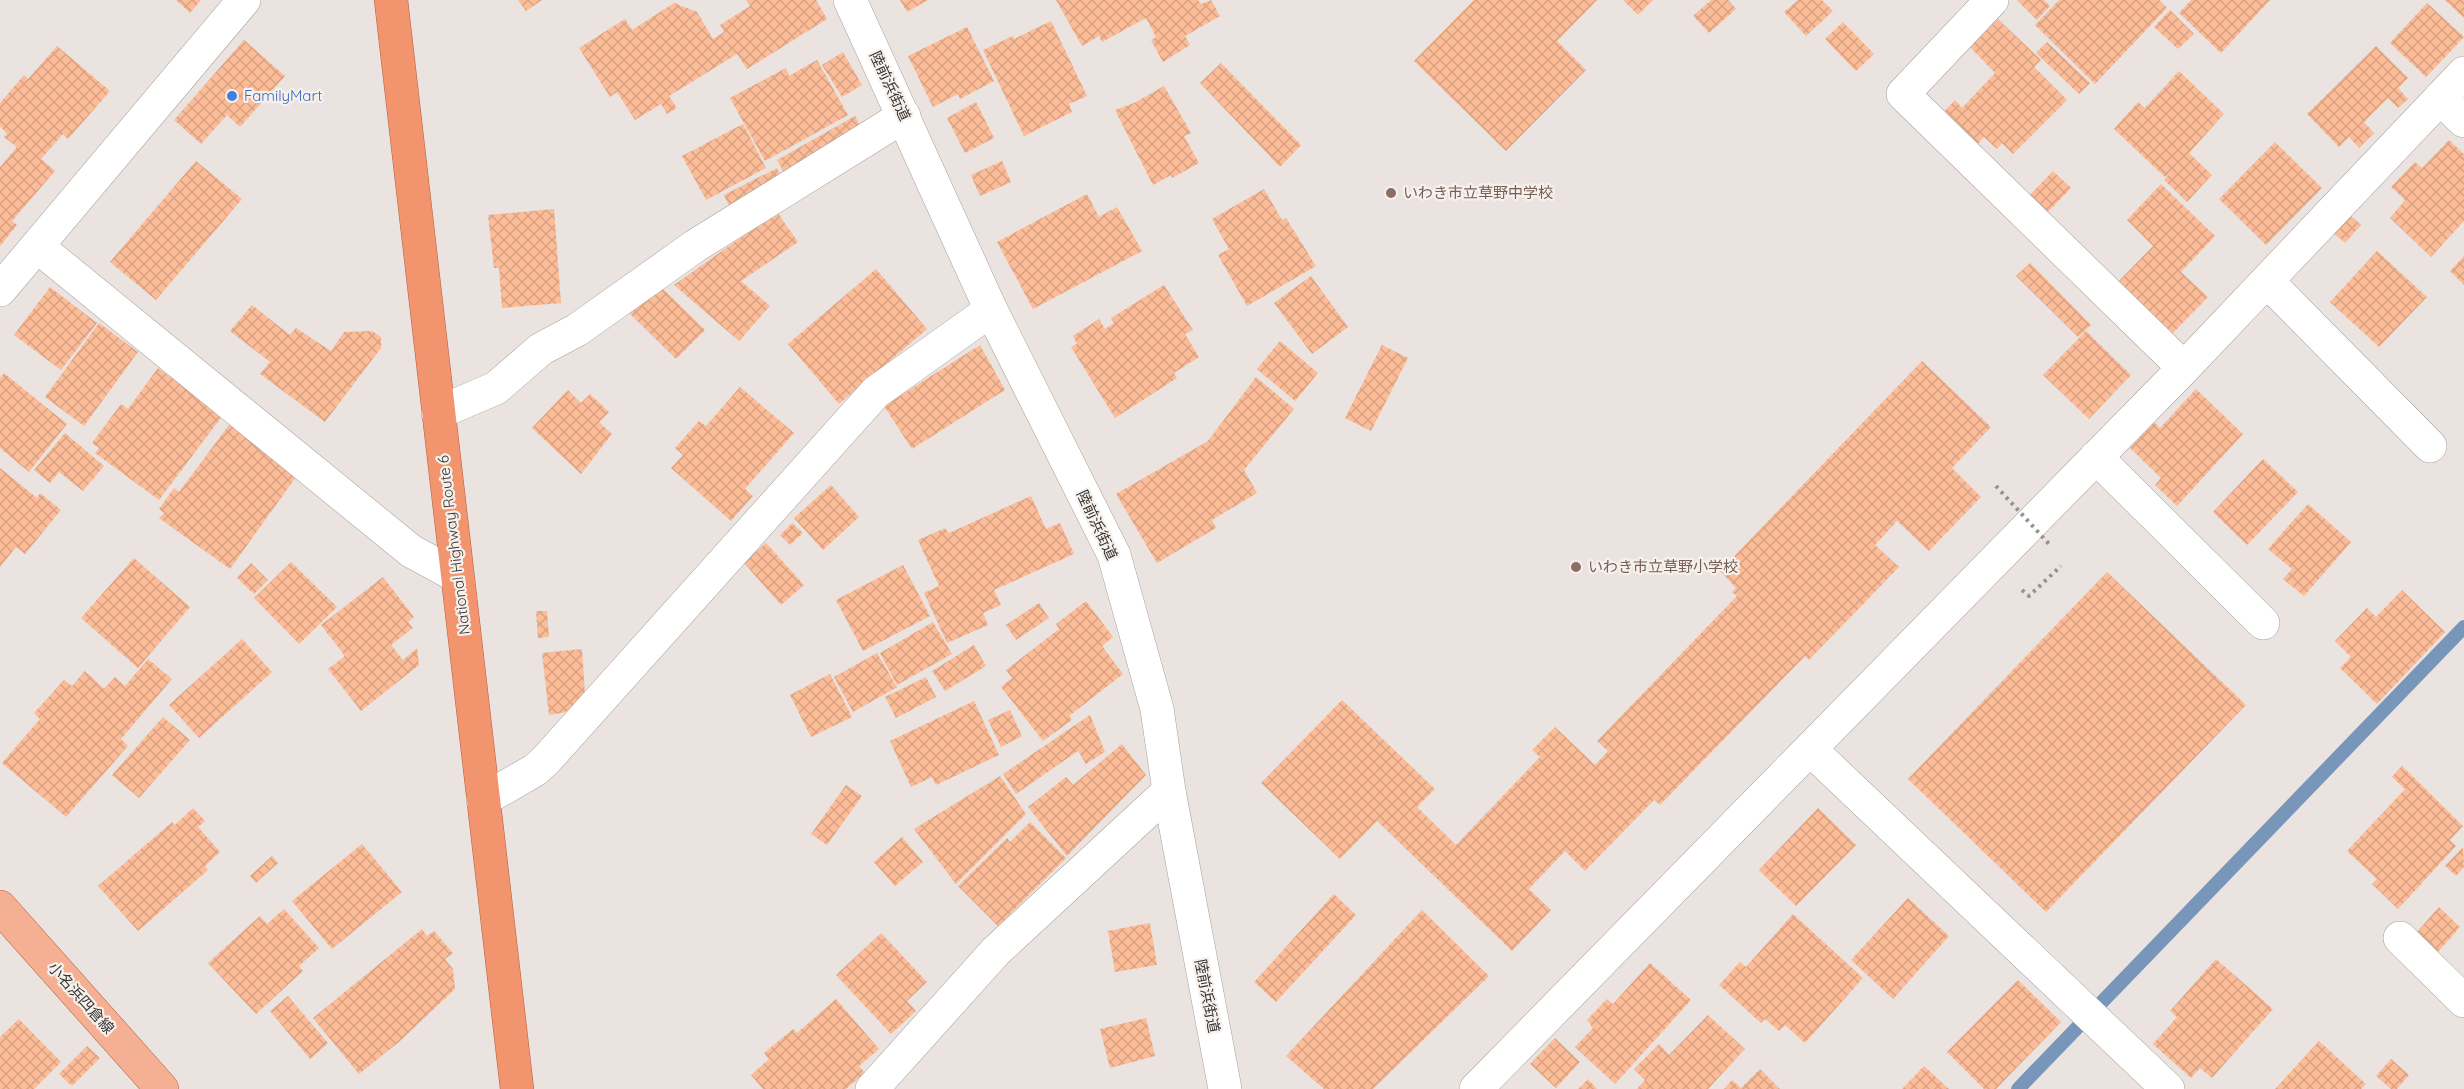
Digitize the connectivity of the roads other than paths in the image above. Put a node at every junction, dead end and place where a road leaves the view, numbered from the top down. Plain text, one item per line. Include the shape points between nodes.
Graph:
1 (244, 0) edge
2 (391, 0) edge
3 (850, 0) edge
4 (1992, 0) edge
5 (2464, 73) edge
6 (2440, 98) junction
7 (904, 116) junction
8 (2464, 121) edge
9 (38, 247) junction
10 (2267, 281) junction
11 (0, 290) edge
12 (991, 310) junction
13 (2184, 368) junction
14 (438, 413) junction
15 (2430, 446) dead end
16 (2096, 457) junction
17 (457, 576) junction
18 (2263, 623) dead end
19 (1810, 749) junction
20 (1169, 791) junction
21 (483, 800) junction
22 (0, 907) edge
23 (2400, 938) dead end
24 (2464, 1001) edge
25 (162, 1089) edge
26 (517, 1089) edge
27 (872, 1089) edge
28 (1225, 1089) edge
29 (1476, 1089) edge
30 (2168, 1089) edge

1 - 9 street
2 - 14 highway, National Highway Route 6
3 - 7 street, 陸前浜街道
4 - 13 street via 1903,94
5 - 6 street
6 - 8 street
6 - 10 street
7 - 12 street, 陸前浜街道
7 - 14 street via 695,246 577,330 541,349 496,388
9 - 11 street
9 - 17 street via 411,551
10 - 13 street
10 - 15 street
12 - 20 street, 陸前浜街道 via 1114,555 1157,709
12 - 21 street via 876,392 546,759 535,770
13 - 16 street
14 - 17 highway, National Highway Route 6
16 - 18 street
16 - 19 street
17 - 21 highway, National Highway Route 6
19 - 29 street
19 - 30 street
20 - 27 street via 996,951
20 - 28 street, 陸前浜街道
21 - 26 highway, National Highway Route 6
22 - 25 main road, 小名浜四倉線
23 - 24 street

